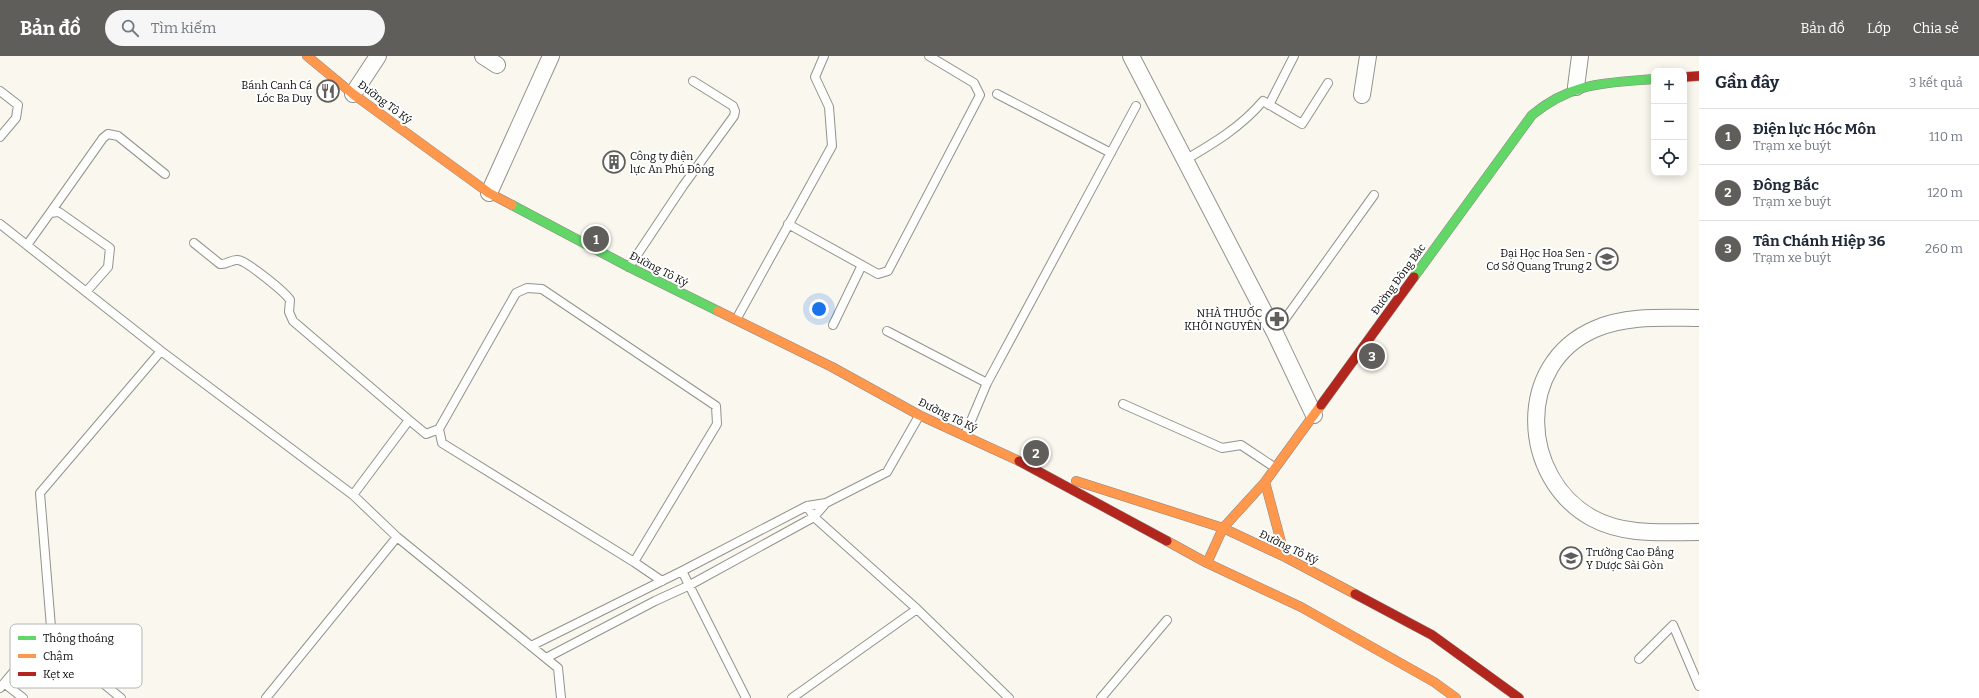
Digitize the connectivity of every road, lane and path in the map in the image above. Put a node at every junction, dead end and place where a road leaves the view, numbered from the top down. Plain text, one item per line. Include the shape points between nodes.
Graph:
1 (307, 56) edge
2 (378, 56) edge
3 (483, 56) edge
4 (551, 56) edge
5 (824, 56) edge
6 (928, 56) edge
7 (1131, 56) edge
8 (1294, 56) edge
9 (1368, 56) edge
10 (1580, 56) edge
11 (497, 65) dead end
12 (1699, 76) edge
13 (1687, 77) edge
14 (1651, 79) edge
15 (693, 82) dead end
16 (1328, 83) dead end
17 (1576, 87) junction
18 (0, 91) edge
19 (353, 94) junction
20 (997, 94) dead end
21 (1362, 95) dead end
22 (1269, 105) junction
23 (1136, 106) dead end
24 (0, 137) edge
25 (1112, 153) junction
26 (1185, 160) junction
27 (166, 174) dead end
28 (489, 193) junction
29 (1374, 195) dead end
30 (50, 213) junction
31 (0, 224) edge
32 (788, 224) junction
33 (194, 243) dead end
34 (27, 245) junction
35 (862, 265) junction
36 (629, 267) junction
37 (86, 292) junction
38 (1699, 318) edge
39 (735, 321) junction
40 (833, 326) dead end
41 (887, 331) dead end
42 (1275, 333) junction
43 (161, 351) junction
44 (987, 383) junction
45 (1123, 404) dead end
46 (919, 415) junction
47 (1314, 415) junction
48 (408, 420) junction
49 (439, 429) junction
50 (964, 436) junction
51 (1025, 464) junction
52 (1275, 468) junction
53 (1265, 482) junction
54 (353, 495) junction
55 (826, 503) junction
56 (807, 506) junction
57 (814, 517) junction
58 (1223, 528) junction
59 (1699, 532) edge
60 (397, 538) junction
61 (1285, 557) junction
62 (634, 562) junction
63 (1207, 562) junction
64 (682, 571) junction
65 (662, 581) junction
66 (690, 585) junction
67 (917, 609) junction
68 (1167, 620) dead end
69 (51, 624) edge
70 (531, 646) junction
71 (546, 658) junction
72 (1639, 659) dead end
73 (10, 675) edge
74 (2, 685) edge
75 (1699, 686) edge
76 (108, 688) edge
77 (23, 698) edge
78 (120, 698) edge
79 (266, 698) edge
80 (562, 698) edge
81 (746, 698) edge
82 (792, 698) edge
83 (1009, 698) edge
84 (1101, 698) edge
85 (1456, 698) edge
86 (1519, 698) edge

1 - 19 main road, Đường Tô Ký
2 - 19 street
3 - 11 street
4 - 28 street
5 - 32 lane via 815,77 829,106 832,146
6 - 35 lane via 974,83 980,95 888,271 878,274
7 - 26 street
8 - 22 lane
9 - 21 street
10 - 17 street
12 - 13 main road
14 - 17 main road, Đường Đông Bắc
15 - 36 lane via 733,106 734,116
16 - 22 lane via 1302,124
17 - 47 main road, Đường Đông Bắc via 1548,101 1526,122
18 - 24 lane via 18,105 16,118
19 - 28 main road, Đường Tô Ký
20 - 25 lane
22 - 26 lane via 1263,101 1248,119 1215,143
23 - 25 lane
25 - 44 lane
26 - 42 street
27 - 30 lane via 118,136 108,134
28 - 36 main road, Đường Tô Ký
29 - 42 lane
30 - 34 lane
30 - 37 lane via 59,212 110,248 108,267
31 - 34 lane
32 - 35 lane
32 - 39 lane
33 - 48 lane via 220,264 236,259 246,263 282,292 290,300 289,312 293,321
34 - 37 lane
35 - 40 lane
36 - 39 main road, Đường Tô Ký
37 - 43 lane
38 - 59 street via 1619,321 1580,337 1560,354 1546,377 1537,401 1536,428 1540,454 1548,475 1564,495 1582,511 1604,524 1630,531
39 - 46 main road, Đường Tô Ký via 832,368
41 - 44 lane
42 - 47 street
43 - 54 lane
43 - 69 lane via 40,493
44 - 50 lane
45 - 52 lane via 1222,448 1241,445
46 - 50 main road, Đường Tô Ký
46 - 55 lane via 888,472
47 - 52 main road, Đường Đông Bắc
48 - 49 lane via 426,434
48 - 54 lane
49 - 62 lane via 442,443
49 - 62 lane via 516,293 527,288 542,290 716,406 717,424
50 - 51 main road, Đường Tô Ký
51 - 58 main road, Đường Tô Ký
51 - 63 main road, Đường Tô Ký
52 - 53 main road, Đường Đông Bắc
53 - 58 main road, Đường Đông Bắc
53 - 61 main road
54 - 60 lane
55 - 56 lane
55 - 57 lane
56 - 57 lane
56 - 64 lane
57 - 66 lane
57 - 67 lane
58 - 61 main road, Đường Tô Ký
58 - 63 main road, Đường Đông Bắc
60 - 70 lane
60 - 79 lane
61 - 86 main road, Đường Tô Ký via 1432,634
62 - 65 lane
63 - 85 main road, Đường Tô Ký via 1301,607 1434,682
64 - 65 lane
64 - 66 lane
65 - 70 lane
66 - 71 lane
66 - 81 lane
67 - 82 lane
67 - 83 lane
68 - 84 lane
70 - 71 lane
71 - 80 lane via 558,668
72 - 75 lane via 1673,625
73 - 74 lane
74 - 77 lane
76 - 78 lane

